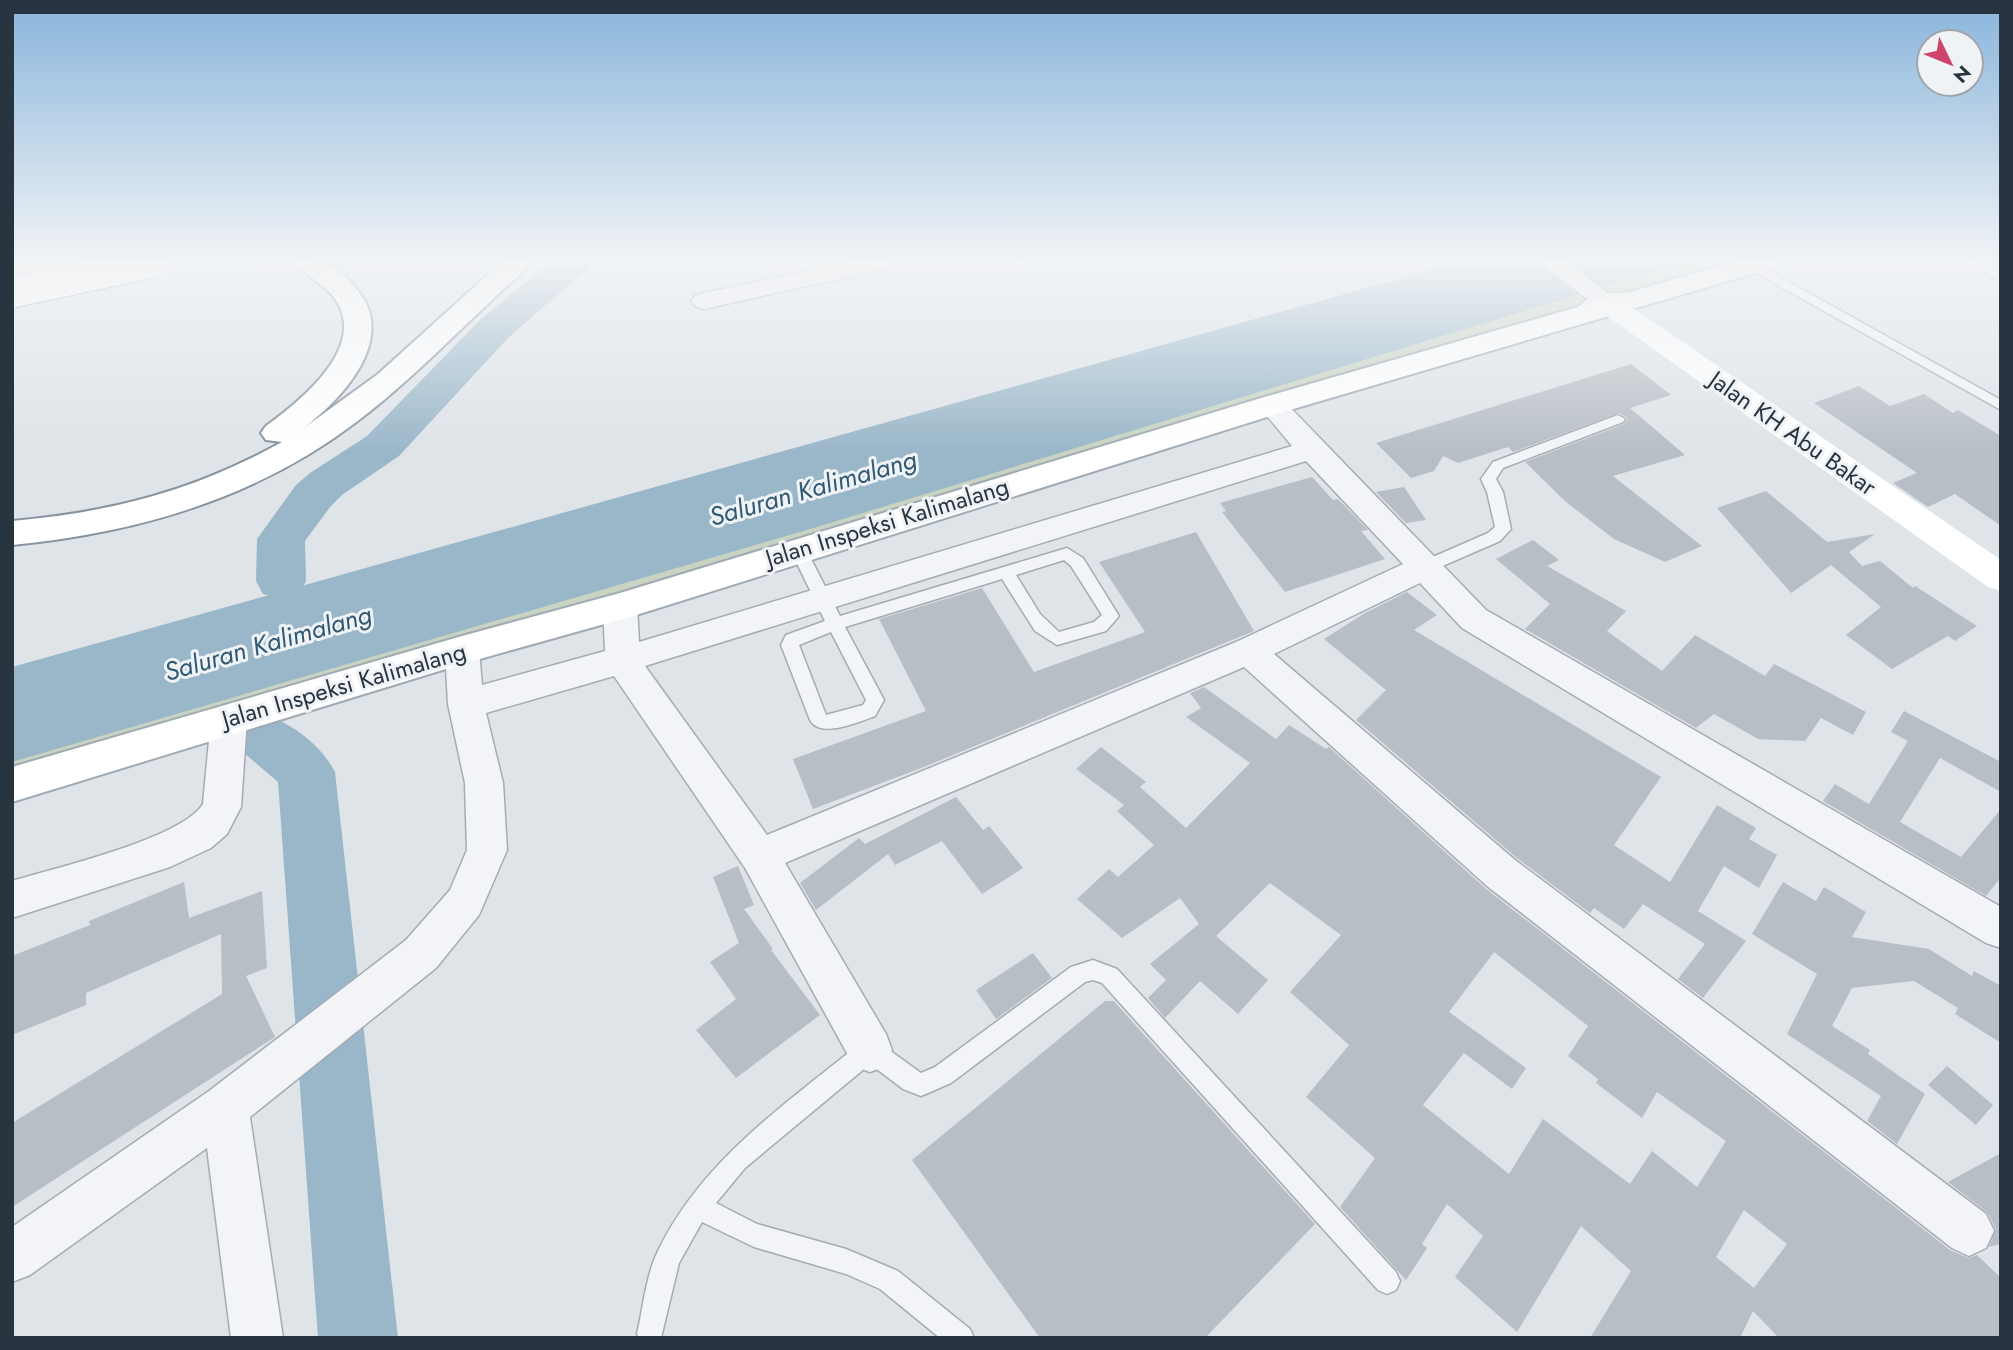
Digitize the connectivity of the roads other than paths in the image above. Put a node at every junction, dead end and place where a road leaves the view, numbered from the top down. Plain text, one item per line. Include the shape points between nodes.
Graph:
1 (357, 325) edge
2 (450, 325) edge
3 (1552, 325) edge
4 (1639, 325) edge
5 (1863, 325) edge
6 (1272, 405) junction
7 (2000, 405) edge
8 (1618, 419) dead end
9 (1310, 450) junction
10 (12, 509) edge
11 (1049, 527) junction
12 (12, 533) edge
13 (798, 549) junction
14 (1067, 554) junction
15 (1425, 567) junction
16 (1006, 572) junction
17 (2001, 578) edge
18 (620, 606) junction
19 (829, 612) junction
20 (461, 650) junction
21 (1248, 651) junction
22 (623, 662) junction
23 (466, 704) junction
24 (229, 719) junction
25 (12, 785) edge
26 (759, 856) junction
27 (12, 900) edge
28 (2001, 929) edge
29 (870, 1051) junction
30 (225, 1107) junction
31 (697, 1207) junction
32 (1969, 1231) dead end
33 (12, 1257) edge
34 (1387, 1281) dead end
35 (650, 1334) dead end
36 (257, 1338) edge
37 (961, 1338) edge

1 - 10 main road via 359,334 349,362 329,391 299,418 228,460 102,501
2 - 12 main road via 323,431 245,476 148,513 88,527
3 - 6 main road, Jalan Inspeksi Kalimalang
4 - 17 main road, Jalan KH Abu Bakar
5 - 7 lane
6 - 9 street
6 - 13 main road, Jalan Inspeksi Kalimalang
8 - 15 lane via 1498,465 1488,479 1503,529
9 - 11 street
9 - 15 street
11 - 14 lane
11 - 19 street
13 - 18 main road, Jalan Inspeksi Kalimalang
13 - 19 lane
14 - 16 lane
14 - 16 lane via 1077,562 1111,616 1100,627 1069,637 1057,639 1048,634
15 - 21 street
15 - 28 street via 1458,607 1527,653
16 - 19 lane
18 - 20 main road, Jalan Inspeksi Kalimalang
18 - 22 street
19 - 19 lane via 790,643 819,720 829,723 869,711 875,700
19 - 22 street
20 - 23 street
20 - 24 main road, Jalan Inspeksi Kalimalang
21 - 26 street
21 - 32 street via 1501,873
22 - 23 street
22 - 26 street
23 - 30 street via 484,783 487,850 466,902 421,954
24 - 25 main road, Jalan Inspeksi Kalimalang
24 - 27 street via 222,807 197,836 170,850
26 - 29 street
29 - 31 lane via 737,1160
29 - 34 lane via 921,1085 943,1075 1079,974 1101,971
30 - 33 street
30 - 36 street
31 - 35 lane via 667,1259
31 - 37 lane via 754,1235 889,1280

